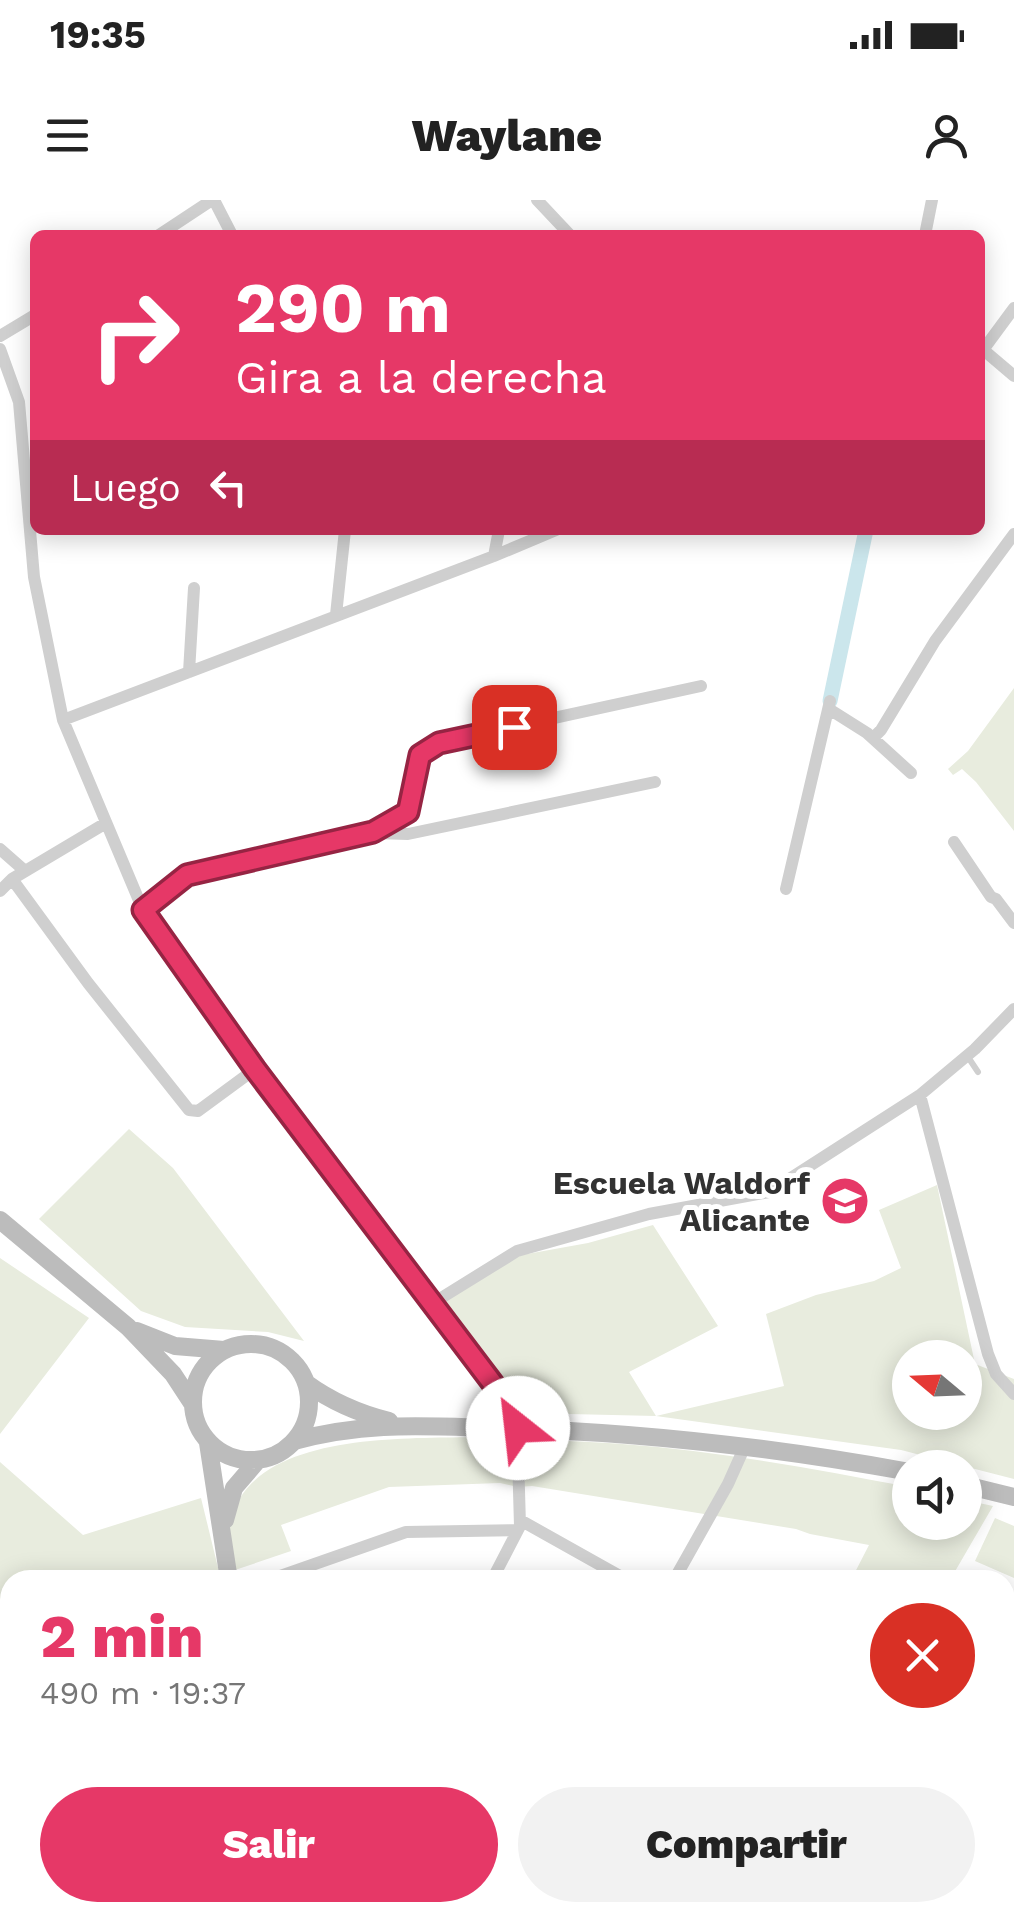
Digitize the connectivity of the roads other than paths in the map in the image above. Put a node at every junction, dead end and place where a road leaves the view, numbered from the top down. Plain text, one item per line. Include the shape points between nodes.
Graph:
1 (213, 200) edge
2 (538, 200) edge
3 (932, 200) edge
4 (166, 230) edge
5 (229, 230) edge
6 (565, 230) edge
7 (926, 230) edge
8 (1014, 308) edge
9 (30, 318) edge
10 (0, 336) edge
11 (985, 343) edge
12 (0, 349) edge
13 (985, 351) edge
14 (1014, 376) edge
15 (30, 527) edge
16 (1014, 534) edge
17 (31, 535) edge
18 (344, 535) edge
19 (498, 535) edge
20 (544, 535) edge
21 (494, 556) junction
22 (194, 588) dead end
23 (336, 615) junction
24 (189, 672) junction
25 (700, 686) dead end
26 (63, 720) junction
27 (873, 738) junction
28 (911, 773) dead end
29 (655, 782) dead end
30 (106, 824) junction
31 (373, 832) junction
32 (954, 842) dead end
33 (0, 849) edge
34 (25, 872) junction
35 (12, 879) junction
36 (786, 889) dead end
37 (0, 891) edge
38 (143, 910) junction
39 (1014, 922) edge
40 (1014, 1009) edge
41 (967, 1055) junction
42 (255, 1069) junction
43 (978, 1072) dead end
44 (920, 1095) junction
45 (0, 1220) edge
46 (434, 1303) junction
47 (128, 1327) junction
48 (224, 1350) junction
49 (306, 1383) junction
50 (1013, 1394) edge
51 (192, 1403) junction
52 (404, 1425) junction
53 (518, 1428) junction
54 (294, 1441) junction
55 (208, 1443) junction
56 (745, 1446) junction
57 (258, 1460) junction
58 (892, 1469) edge
59 (982, 1489) edge
60 (1014, 1497) edge
61 (519, 1525) junction
62 (222, 1530) junction
63 (228, 1570) edge
64 (294, 1570) edge
65 (497, 1570) edge
66 (608, 1570) edge
67 (680, 1570) edge

1 - 4 street
1 - 5 street
2 - 6 street
3 - 7 street
8 - 11 street
9 - 10 street
12 - 15 street via 20,402
13 - 14 street
16 - 27 street
17 - 26 street
18 - 23 street
19 - 21 street
20 - 21 street
21 - 23 street
22 - 24 street
23 - 24 street
24 - 26 street
25 - 31 street via 439,743 420,755 408,812
26 - 30 street
27 - 28 street
27 - 36 street via 830,705
29 - 31 street via 408,834
30 - 34 street
30 - 38 street
31 - 38 street via 187,875
32 - 39 street
33 - 34 street
34 - 35 street
35 - 37 street
35 - 42 street via 189,1110 198,1111
38 - 42 street
40 - 41 street
41 - 43 lane
41 - 44 street
42 - 46 street
44 - 46 street via 769,1192 649,1214 516,1251
44 - 50 street via 988,1354
45 - 47 main road
46 - 53 street via 512,1409
47 - 48 main road via 175,1346
47 - 51 main road
48 - 49 main road via 272,1348 293,1362
48 - 51 main road via 200,1372
49 - 52 main road via 348,1409
49 - 54 main road via 309,1408
51 - 55 main road
52 - 53 main road
52 - 54 main road
53 - 56 main road
53 - 61 street
54 - 57 main road
55 - 57 main road via 231,1457
55 - 62 main road
56 - 58 main road
56 - 67 street
57 - 62 main road via 234,1488
59 - 60 main road
61 - 64 street via 406,1532
61 - 65 street
61 - 66 street
62 - 63 main road

